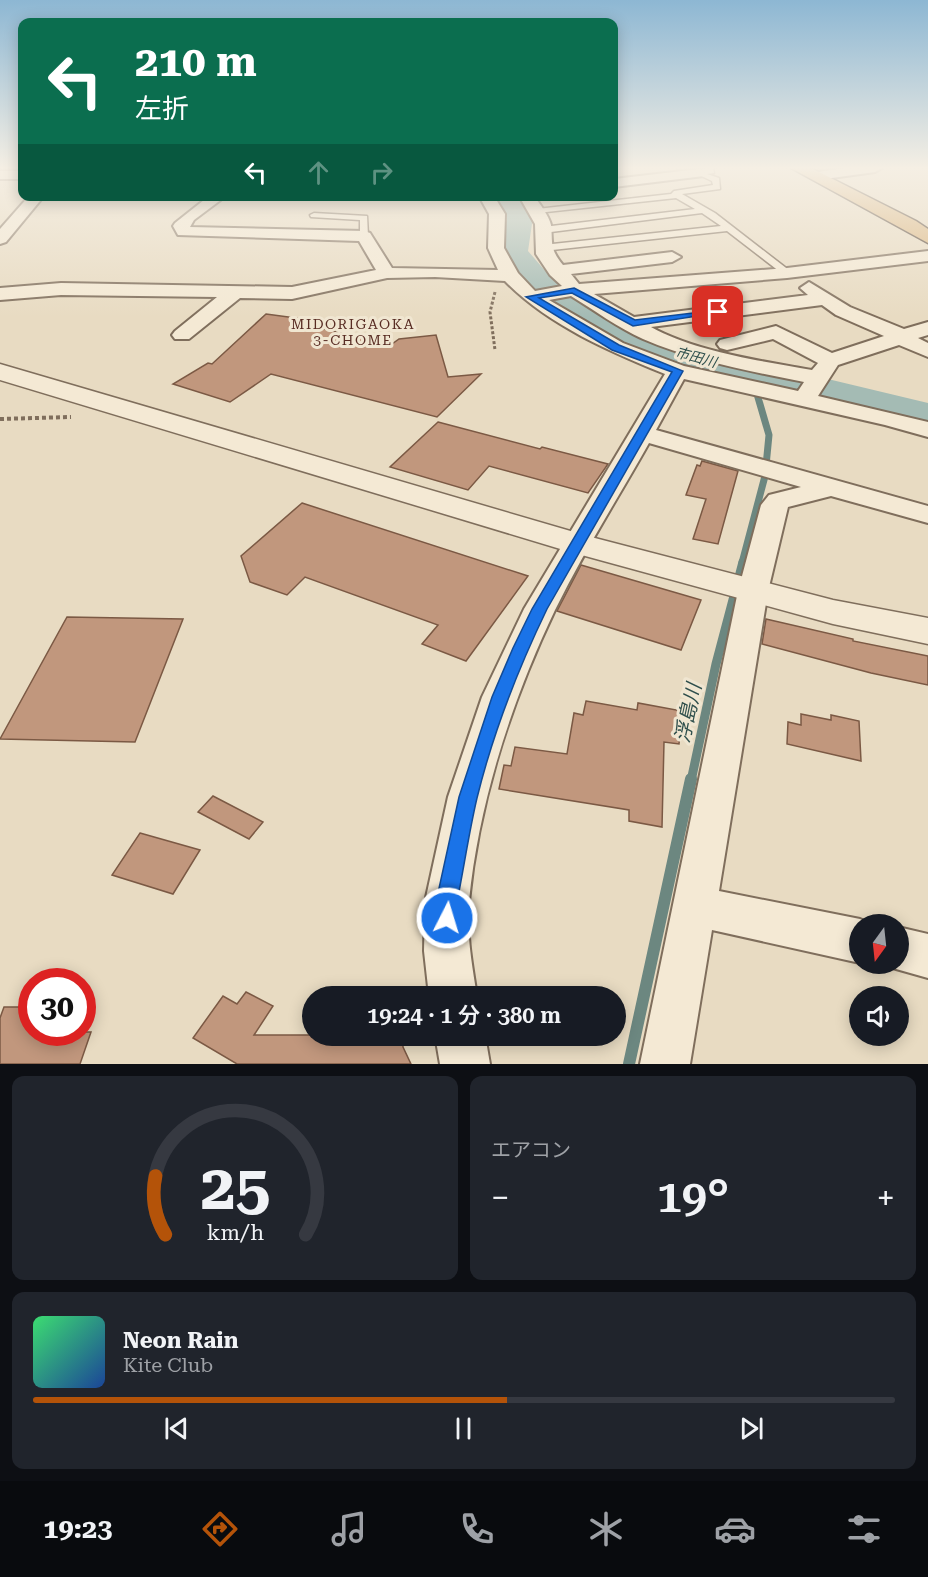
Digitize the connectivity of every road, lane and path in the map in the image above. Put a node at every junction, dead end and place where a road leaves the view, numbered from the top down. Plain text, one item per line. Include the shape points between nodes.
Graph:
1 (18, 218) edge
2 (188, 218) edge
3 (358, 218) edge
4 (497, 218) edge
5 (540, 218) edge
6 (642, 218) edge
7 (714, 218) edge
8 (899, 218) edge
9 (729, 228) junction
10 (543, 230) junction
11 (923, 230) edge
12 (364, 236) junction
13 (0, 239) edge
14 (543, 248) junction
15 (928, 256) edge
16 (672, 257) dead end
17 (556, 271) junction
18 (387, 273) junction
19 (787, 273) junction
20 (505, 275) junction
21 (574, 290) junction
22 (237, 291) junction
23 (0, 294) edge
24 (531, 297) junction
25 (825, 299) junction
26 (633, 323) junction
27 (928, 328) edge
28 (182, 335) dead end
29 (902, 336) junction
30 (727, 344) dead end
31 (495, 350) dead end
32 (928, 351) edge
33 (678, 371) junction
34 (0, 372) edge
35 (815, 384) junction
36 (108, 404) junction
37 (0, 419) edge
38 (928, 430) edge
39 (641, 433) junction
40 (832, 487) junction
41 (928, 515) edge
42 (579, 544) junction
43 (753, 591) junction
44 (928, 632) edge
45 (694, 906) junction
46 (849, 939) edge
47 (909, 952) edge
48 (928, 956) edge
49 (452, 986) edge
50 (462, 1046) edge
51 (465, 1064) edge
52 (664, 1064) edge

1 - 13 street
2 - 12 street via 181,226 184,232
3 - 12 lane via 364,218
4 - 20 street via 496,248
5 - 10 street
6 - 10 lane
7 - 9 lane
8 - 11 highway
9 - 14 lane
9 - 19 lane
10 - 14 street
12 - 18 street
14 - 17 street
15 - 19 street
16 - 17 street
17 - 21 street
18 - 20 street
18 - 22 street via 292,293
19 - 21 street
19 - 25 street
20 - 24 street
20 - 31 path via 490,312
21 - 24 street
21 - 26 street
22 - 23 street via 61,289
22 - 28 street
24 - 33 street via 616,347
25 - 26 street
25 - 29 street via 843,311
26 - 35 street via 674,344
27 - 29 street
29 - 32 street
29 - 35 street
30 - 35 street via 776,332
33 - 35 street
33 - 39 street
34 - 36 street
35 - 38 street via 891,419
36 - 37 path via 88,416
36 - 42 street
39 - 40 street
39 - 42 street
40 - 41 street
40 - 43 street via 775,505
42 - 43 street
42 - 49 street via 520,648 468,797 447,902
43 - 44 street
43 - 45 street
45 - 46 street
45 - 52 street
47 - 48 street
50 - 51 street

